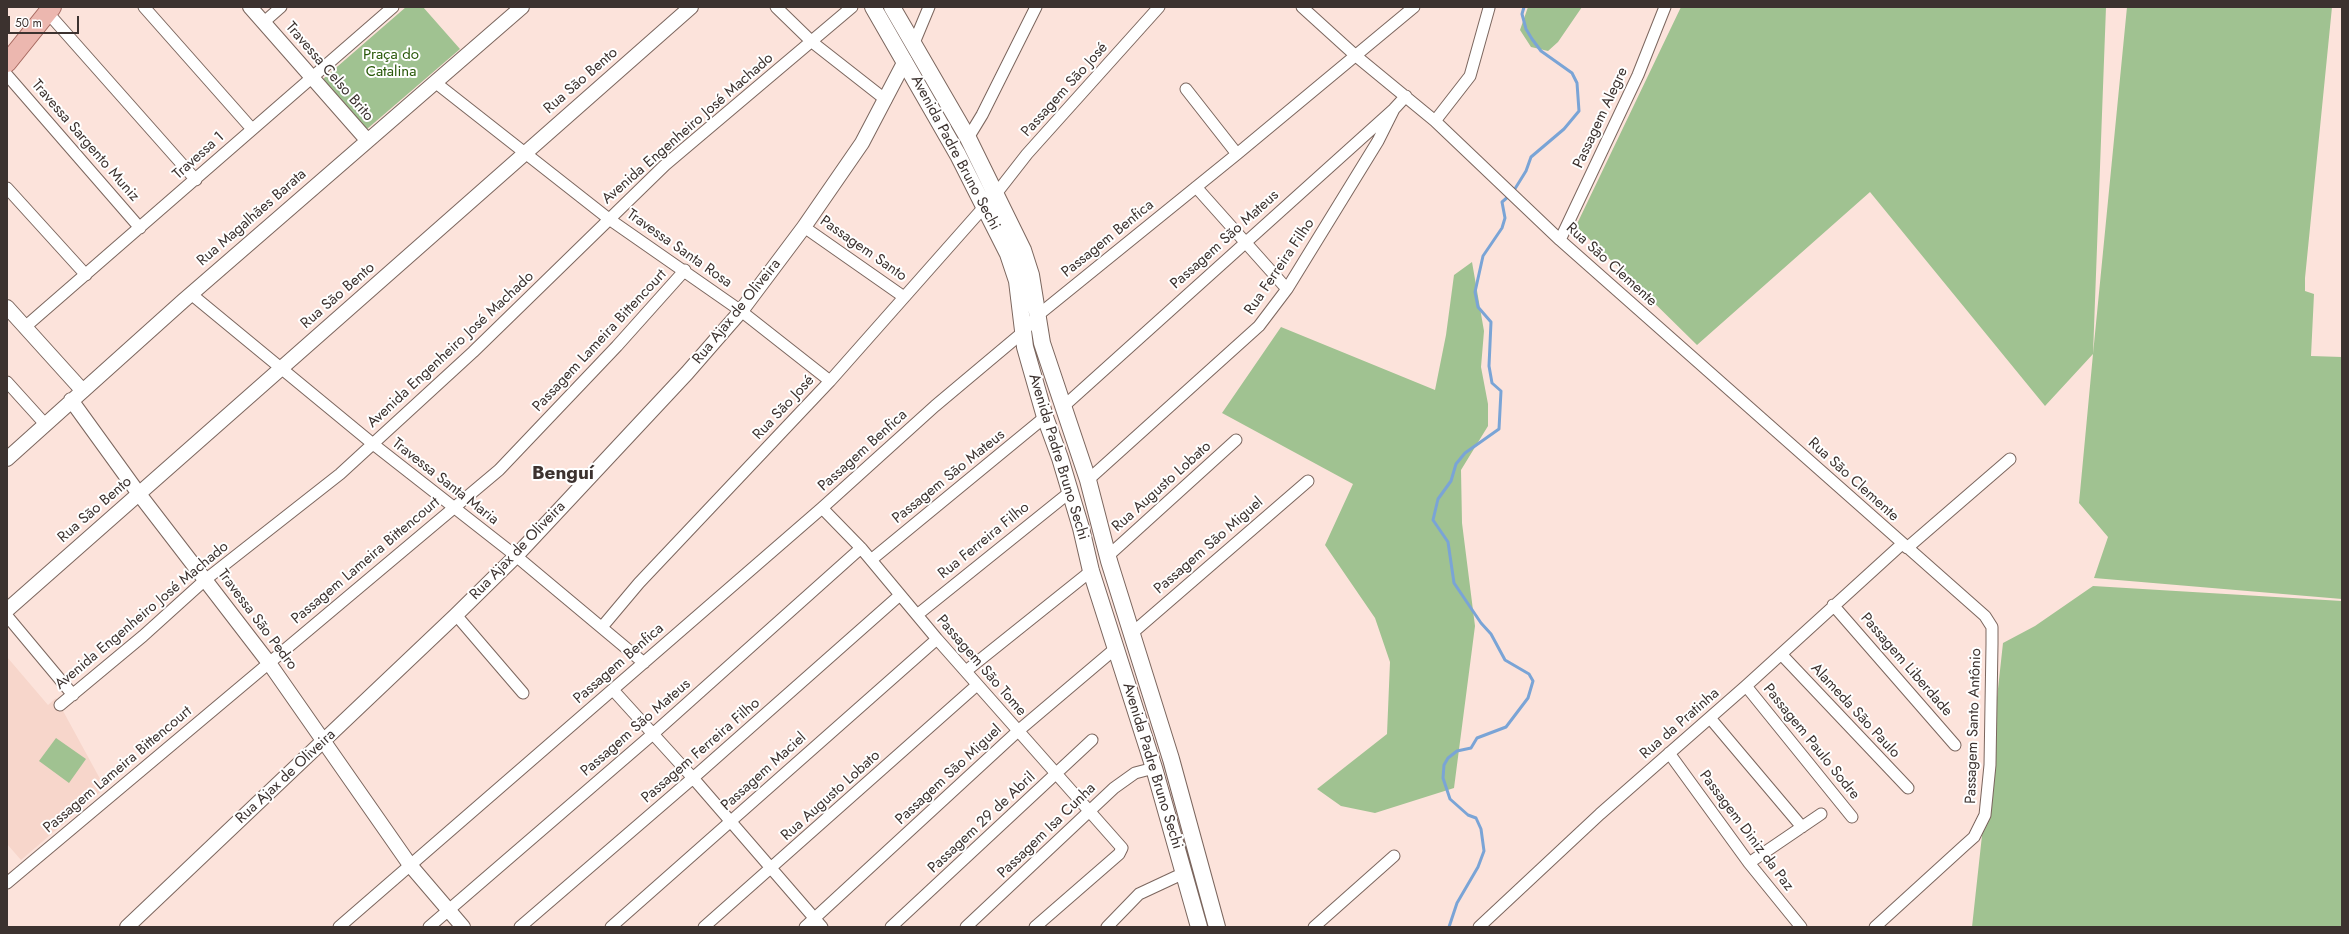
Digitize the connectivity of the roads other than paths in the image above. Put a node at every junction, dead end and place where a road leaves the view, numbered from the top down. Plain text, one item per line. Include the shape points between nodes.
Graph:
1 (144, 7) edge
2 (250, 7) edge
3 (281, 7) edge
4 (393, 7) edge
5 (522, 7) edge
6 (691, 7) edge
7 (776, 7) edge
8 (852, 7) edge
9 (873, 7) edge
10 (892, 7) edge
11 (929, 7) edge
12 (1036, 7) edge
13 (1159, 7) edge
14 (1302, 7) edge
15 (1414, 7) edge
16 (1665, 7) edge
17 (1489, 8) edge
18 (50, 10) edge
19 (264, 22) junction
20 (812, 42) junction
21 (914, 44) junction
22 (1356, 56) junction
23 (905, 61) junction
24 (7, 63) edge
25 (7, 75) edge
26 (312, 78) junction
27 (436, 83) junction
28 (1186, 89) dead end
29 (1406, 96) junction
30 (886, 100) junction
31 (1394, 109) junction
32 (1435, 121) junction
33 (252, 128) junction
34 (968, 138) junction
35 (367, 140) junction
36 (524, 154) junction
37 (1237, 154) junction
38 (196, 180) junction
39 (1196, 187) junction
40 (7, 188) edge
41 (995, 195) junction
42 (984, 207) junction
43 (608, 219) junction
44 (804, 227) junction
45 (140, 228) junction
46 (1560, 240) junction
47 (1245, 242) junction
48 (685, 270) junction
49 (86, 275) junction
50 (1287, 289) junction
51 (191, 294) junction
52 (904, 297) junction
53 (7, 307) edge
54 (741, 311) junction
55 (1037, 316) junction
56 (25, 327) junction
57 (1022, 333) junction
58 (280, 369) junction
59 (830, 381) junction
60 (7, 382) edge
61 (82, 390) junction
62 (71, 400) junction
63 (1064, 406) junction
64 (1045, 417) junction
65 (45, 424) junction
66 (1236, 440) dead end
67 (373, 444) junction
68 (7, 459) edge
69 (2010, 459) dead end
70 (1088, 480) junction
71 (1308, 481) dead end
72 (1070, 492) junction
73 (139, 494) junction
74 (454, 507) junction
75 (822, 508) junction
76 (1904, 546) junction
77 (861, 548) junction
78 (516, 556) junction
79 (1108, 556) junction
80 (871, 560) junction
81 (1091, 571) junction
82 (205, 580) junction
83 (900, 595) junction
84 (1833, 605) junction
85 (7, 610) edge
86 (456, 615) junction
87 (917, 615) junction
88 (7, 616) edge
89 (602, 627) junction
90 (1130, 634) junction
91 (937, 639) junction
92 (1116, 648) junction
93 (1781, 654) junction
94 (269, 663) junction
95 (644, 663) junction
96 (966, 671) junction
97 (977, 685) junction
98 (1746, 686) junction
99 (613, 690) junction
100 (523, 693) dead end
101 (73, 695) junction
102 (60, 705) dead end
103 (1710, 718) junction
104 (1018, 731) junction
105 (654, 733) junction
106 (1092, 740) dead end
107 (325, 742) junction
108 (1955, 745) dead end
109 (1669, 753) junction
110 (1154, 768) junction
111 (1057, 774) junction
112 (693, 778) junction
113 (1908, 788) dead end
114 (1089, 811) junction
115 (1821, 814) dead end
116 (1852, 817) dead end
117 (731, 822) junction
118 (1802, 827) junction
119 (1394, 856) dead end
120 (1749, 862) junction
121 (410, 865) junction
122 (772, 868) junction
123 (1184, 873) junction
124 (7, 883) edge
125 (449, 910) junction
126 (818, 923) edge
127 (127, 927) edge
128 (339, 927) edge
129 (429, 927) edge
130 (463, 927) edge
131 (520, 927) edge
132 (611, 927) edge
133 (704, 927) edge
134 (805, 927) edge
135 (891, 927) edge
136 (966, 927) edge
137 (1035, 927) edge
138 (1107, 927) edge
139 (1199, 927) edge
140 (1218, 927) edge
141 (1314, 927) edge
142 (1479, 927) edge
143 (1801, 927) edge
144 (1875, 927) edge

1 - 33 street
2 - 19 street, Travessa Celso Brito
3 - 19 street
4 - 26 street, Travessa 1
5 - 27 street, Rua Magalhães Barata
6 - 36 street, Rua São Bento
7 - 20 street
8 - 20 street, Avenida Engenheiro José Machado
9 - 23 main road, Avenida Padre Bruno Sechi
10 - 21 main road, Avenida Padre Bruno Sechi
11 - 21 street, Rua Ajax de Oliveira
12 - 34 street via 982,116
13 - 41 street, Passagem São José via 1027,154
14 - 22 street, Rua São Clemente
15 - 22 street, Passagem Benfica
16 - 46 street, Passagem Alegre via 1638,75
17 - 32 street via 1470,76
18 - 24 main road
18 - 38 street
19 - 26 street, Travessa Celso Brito
20 - 30 street
20 - 43 street, Avenida Engenheiro José Machado via 665,165
21 - 23 main road, Rua Ajax de Oliveira
21 - 34 main road, Avenida Padre Bruno Sechi
22 - 29 street, Rua São Clemente
22 - 37 street, Passagem Benfica
23 - 30 street, Rua Ajax de Oliveira
23 - 42 main road, Avenida Padre Bruno Sechi
25 - 45 street, Travessa Sargento Muniz
26 - 33 street, Travessa 1
26 - 35 street, Travessa Celso Brito
27 - 35 street, Rua Magalhães Barata
27 - 36 street, Travessa Santa Rosa
28 - 37 street
29 - 31 street, Passagem São Mateus
29 - 32 street, Rua São Clemente
30 - 44 street, Rua Ajax de Oliveira via 862,143
31 - 47 street, Passagem São Mateus
31 - 50 street, Rua Ferreira Filho via 1378,141
32 - 46 street, Rua São Clemente
33 - 38 street, Travessa 1
34 - 41 main road, Avenida Padre Bruno Sechi
35 - 51 street, Rua Magalhães Barata
36 - 43 street, Travessa Santa Rosa
36 - 58 street, Rua São Bento
37 - 39 street, Passagem Benfica
38 - 45 street, Travessa 1
39 - 47 street
39 - 55 street, Passagem Benfica
40 - 49 street
41 - 55 main road, Avenida Padre Bruno Sechi via 1023,250 1031,275
42 - 52 street, Rua São José
42 - 57 main road, Avenida Padre Bruno Sechi via 1008,254 1017,281
43 - 48 street, Travessa Santa Rosa
43 - 67 street, Avenida Engenheiro José Machado via 473,352
44 - 52 street, Passagem Santo
44 - 54 street, Rua Ajax de Oliveira
45 - 49 street, Travessa 1
46 - 76 street, Rua São Clemente
47 - 50 street
47 - 63 street, Passagem São Mateus
48 - 54 street, Travessa Santa Rosa
48 - 74 street, Passagem Lameira Bittencourt via 499,470
49 - 56 street, Travessa 1
50 - 70 street, Rua Ferreira Filho via 1259,326
51 - 58 street, Travessa Santa Maria
51 - 61 street, Rua Magalhães Barata
52 - 59 street, Rua São José
53 - 56 street
54 - 59 street, Travessa Santa Rosa
54 - 78 street, Rua Ajax de Oliveira via 687,373
55 - 57 street, Passagem Benfica
55 - 63 main road, Avenida Padre Bruno Sechi via 1042,343
56 - 61 street
57 - 64 main road, Avenida Padre Bruno Sechi
57 - 75 street, Passagem Benfica via 935,406
58 - 67 street, Travessa Santa Maria
58 - 73 street, Rua São Bento
59 - 89 street, Rua São José via 639,583
60 - 65 street
61 - 62 street, Rua Magalhães Barata
62 - 65 street, Rua Magalhães Barata
62 - 73 street, Travessa São Pedro
63 - 70 main road, Avenida Padre Bruno Sechi
64 - 72 main road, Avenida Padre Bruno Sechi
64 - 80 street, Passagem São Mateus
65 - 68 street, Rua Magalhães Barata
66 - 79 street, Rua Augusto Lobato
67 - 74 street, Travessa Santa Maria
67 - 82 street, Avenida Engenheiro José Machado via 340,474
69 - 76 street, Rua da Pratinha
70 - 79 main road, Avenida Padre Bruno Sechi
71 - 90 street, Passagem São Miguel
72 - 81 main road, Avenida Padre Bruno Sechi
72 - 87 street, Rua Ferreira Filho
73 - 82 street, Travessa São Pedro
73 - 85 street, Rua São Bento
74 - 78 street, Travessa Santa Maria
74 - 94 street, Passagem Lameira Bittencourt
75 - 77 street, Passagem São Tome
75 - 95 street, Passagem Benfica
76 - 84 street, Rua da Pratinha
76 - 144 street, Passagem Santo Antônio via 1985,616 1992,627 1990,766 1985,815 1974,837
77 - 80 street, Passagem São Tome
77 - 105 street, Passagem São Mateus
78 - 86 street, Rua Ajax de Oliveira
78 - 89 street, Travessa Santa Maria
79 - 90 main road, Avenida Padre Bruno Sechi
80 - 83 street, Passagem São Tome
81 - 92 main road, Avenida Padre Bruno Sechi
81 - 96 street
82 - 94 street, Travessa São Pedro
82 - 101 street, Avenida Engenheiro José Machado
83 - 87 street, Passagem São Tome
83 - 112 street, Passagem Ferreira Filho
84 - 93 street, Rua da Pratinha
84 - 108 street, Passagem Liberdade
86 - 100 street
86 - 107 street, Rua Ajax de Oliveira
87 - 91 street, Passagem São Tome
88 - 101 street
89 - 95 street, Travessa Santa Maria
90 - 140 main road, Avenida Padre Bruno Sechi via 1170,759
91 - 96 street, Passagem São Tome
91 - 117 street, Passagem Maciel
92 - 104 street, Passagem São Miguel
92 - 110 main road, Avenida Padre Bruno Sechi
93 - 98 street, Rua da Pratinha
93 - 113 street, Alameda São Paulo
94 - 107 street, Travessa São Pedro
94 - 124 street, Passagem Lameira Bittencourt
95 - 99 street, Passagem Benfica
96 - 97 street, Passagem São Tome
97 - 104 street, Passagem São Tome
97 - 122 street, Rua Augusto Lobato
98 - 103 street, Rua da Pratinha
98 - 116 street, Passagem Paulo Sodre
99 - 105 street
99 - 121 street, Passagem Benfica
101 - 102 street, Avenida Engenheiro José Machado
103 - 109 street, Rua da Pratinha
103 - 118 street
104 - 111 street, Passagem São Tome
104 - 126 street, Passagem São Miguel
105 - 112 street
105 - 125 street, Passagem São Mateus
106 - 111 street, Passagem 29 de Abril
107 - 121 street, Travessa São Pedro
107 - 127 street, Rua Ajax de Oliveira
109 - 120 street, Passagem Diniz da Paz
109 - 142 street, Rua da Pratinha
110 - 114 street, Passagem Isa Cunha via 1136,773 1114,788
110 - 123 main road, Avenida Padre Bruno Sechi
111 - 114 street, Passagem São Tome
111 - 135 street, Passagem 29 de Abril
112 - 117 street
112 - 131 street, Passagem Ferreira Filho
114 - 136 street, Passagem Isa Cunha
114 - 137 street, Passagem São Tome via 1122,849
115 - 118 street
117 - 122 street
117 - 132 street, Passagem Maciel
118 - 120 street
119 - 141 street
120 - 143 street, Passagem Diniz da Paz
121 - 125 street, Travessa São Pedro
121 - 128 street, Passagem Benfica
122 - 126 street
122 - 133 street, Rua Augusto Lobato
123 - 138 street via 1139,894
123 - 139 main road, Avenida Padre Bruno Sechi
125 - 129 street, Passagem São Mateus
125 - 130 street, Travessa São Pedro
126 - 134 street, Passagem São Miguel

